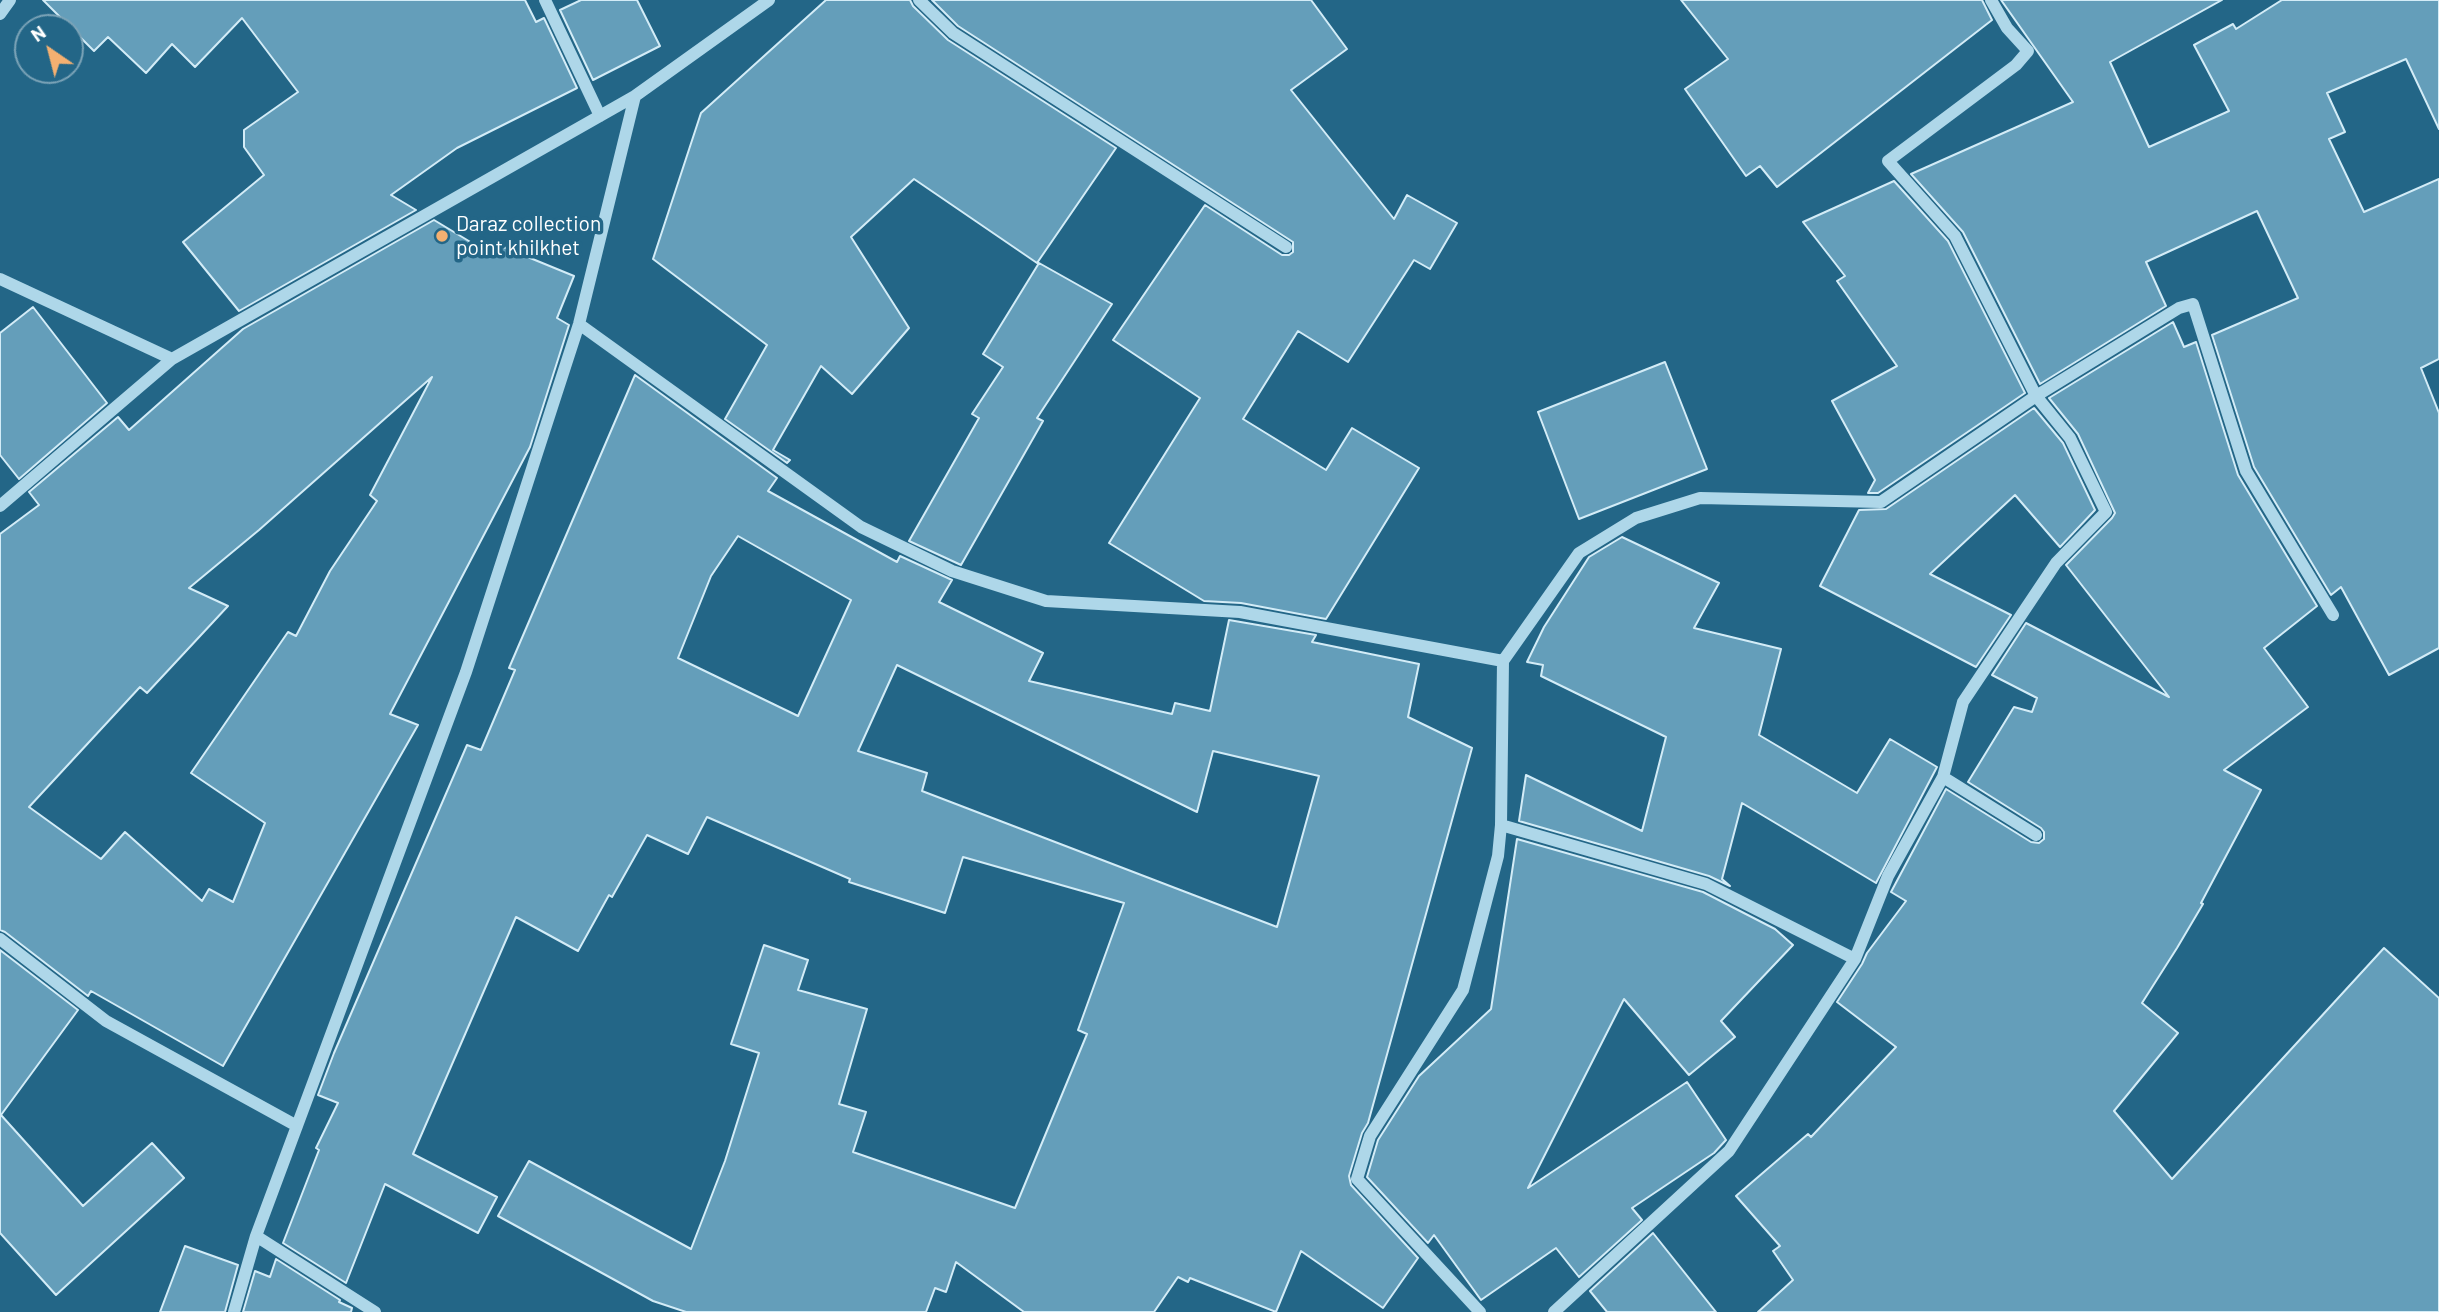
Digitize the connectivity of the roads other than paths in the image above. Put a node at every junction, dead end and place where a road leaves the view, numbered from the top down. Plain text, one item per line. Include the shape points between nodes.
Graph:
1 (10, 0) edge
2 (545, 0) edge
3 (769, 0) edge
4 (919, 0) edge
5 (1991, 0) edge
6 (0, 15) edge
7 (635, 96) junction
8 (600, 117) junction
9 (1286, 247) dead end
10 (0, 279) edge
11 (579, 324) junction
12 (173, 359) junction
13 (2036, 396) junction
14 (0, 506) edge
15 (2333, 615) dead end
16 (1503, 661) junction
17 (1943, 777) junction
18 (1501, 825) junction
19 (2036, 835) dead end
20 (0, 939) edge
21 (1855, 959) junction
22 (297, 1126) junction
23 (256, 1236) junction
24 (234, 1312) edge
25 (375, 1312) edge
26 (1480, 1312) edge
27 (1554, 1312) edge

1 - 6 street
2 - 8 street
3 - 7 street
4 - 9 street via 953,33
5 - 13 street via 2028,51 2016,65 1888,161 1955,236
7 - 8 street
7 - 11 street
8 - 12 street
10 - 12 street
11 - 16 street via 861,527 952,571 1046,601 1240,612
11 - 22 street via 466,672
12 - 14 street
13 - 15 street via 2179,308 2193,304 2246,471
13 - 16 street via 1881,502 1700,498 1636,518 1579,554
13 - 17 street via 2070,438 2106,512 2056,563 1963,702
16 - 18 street
17 - 19 street
17 - 21 street via 1888,876
18 - 21 street via 1706,884
18 - 26 street via 1498,856 1464,990 1370,1136 1357,1179
20 - 22 street via 106,1021
21 - 27 street via 1729,1152
22 - 23 street
23 - 24 street
23 - 25 street

